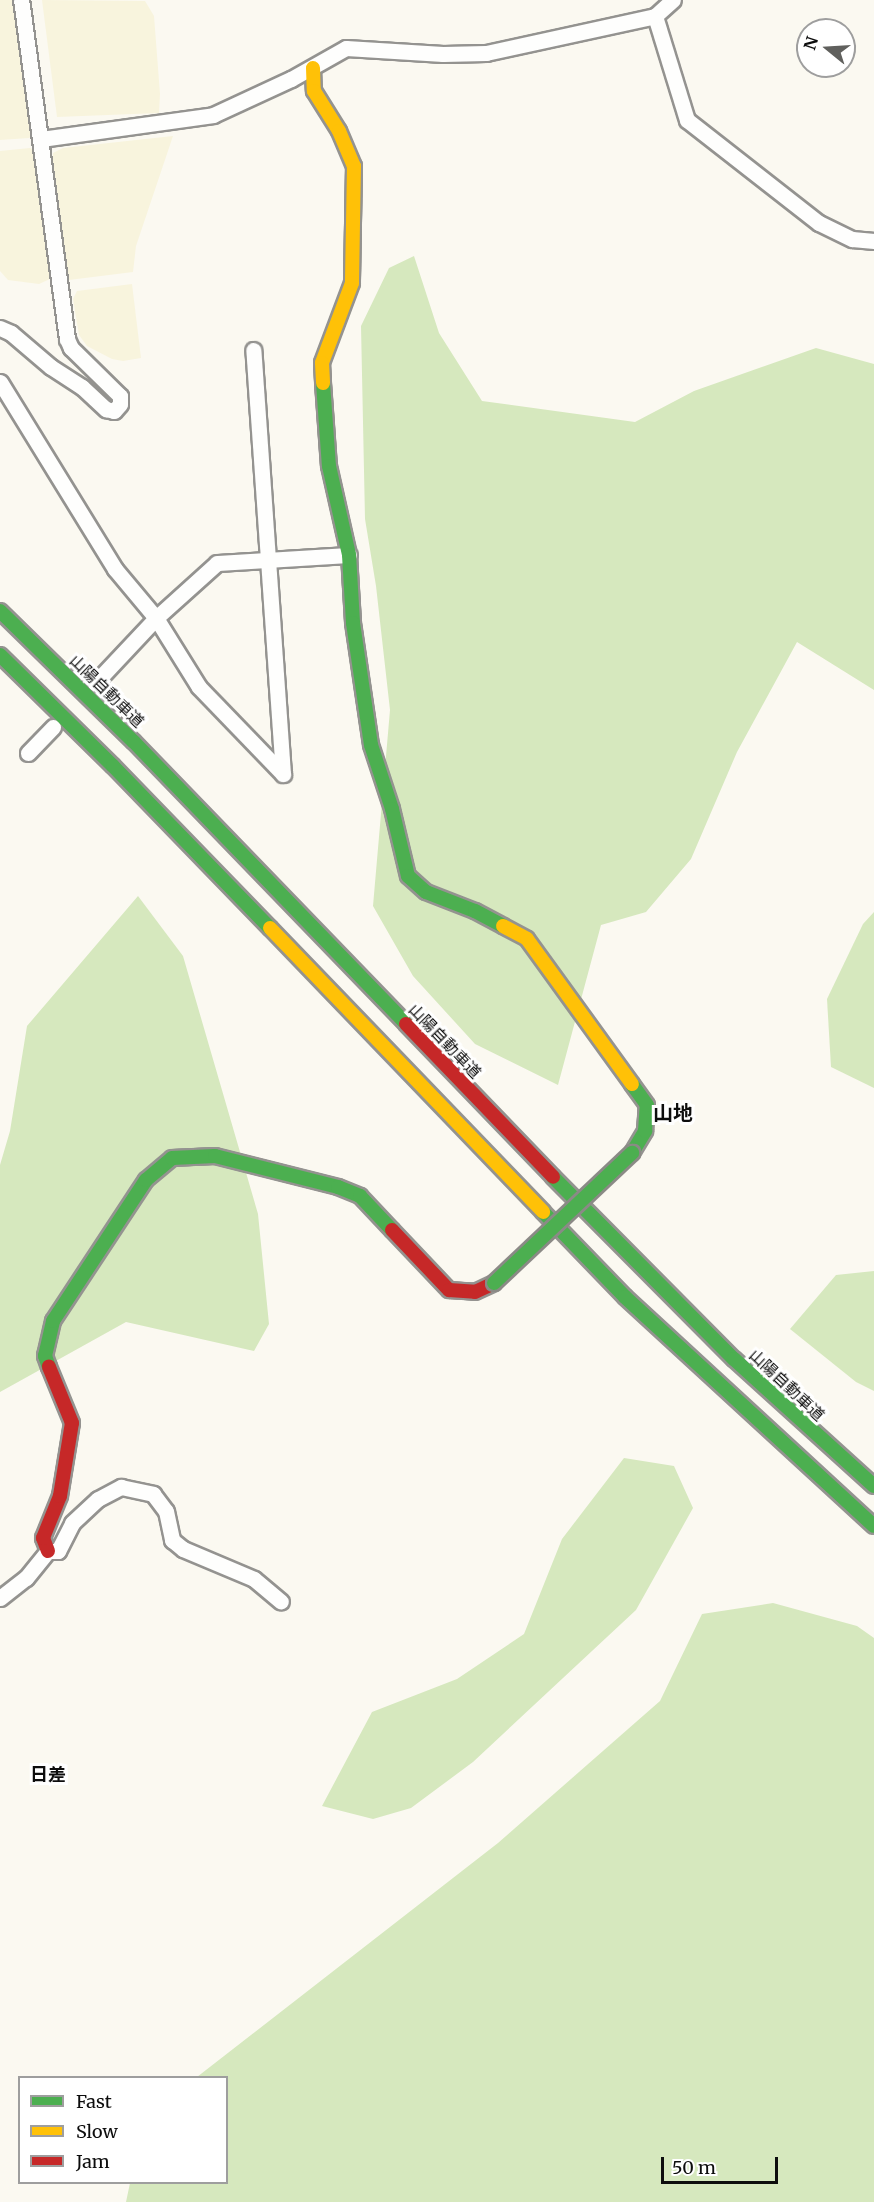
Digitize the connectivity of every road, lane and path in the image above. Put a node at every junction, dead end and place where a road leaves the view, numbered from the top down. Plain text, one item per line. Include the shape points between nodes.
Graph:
1 (21, 0) edge
2 (673, 0) edge
3 (656, 16) junction
4 (313, 68) junction
5 (41, 139) junction
6 (874, 241) edge
7 (0, 328) edge
8 (253, 350) dead end
9 (0, 382) edge
10 (349, 555) junction
11 (269, 560) junction
12 (0, 611) edge
13 (156, 618) junction
14 (0, 656) edge
15 (95, 682) dead end
16 (53, 727) dead end
17 (28, 753) dead end
18 (874, 1486) edge
19 (874, 1526) edge
20 (48, 1551) junction
21 (0, 1599) edge
22 (281, 1602) dead end

1 - 5 street
2 - 3 street
3 - 4 street via 486,53 346,48
3 - 6 street via 687,120 819,224 852,239
4 - 5 street via 213,115
4 - 10 main road via 314,91 339,131 354,166 352,283 322,363 329,466
5 - 7 street via 67,339 71,348 120,396 120,404 114,411 106,409
8 - 11 street
9 - 13 street via 115,568
10 - 11 street
10 - 20 main road, bridge via 352,623 372,745 408,876 426,892 475,911 527,939 647,1105 645,1131 632,1153 495,1283 475,1292 450,1290 360,1196 215,1156 172,1158 146,1180 50,1330 45,1356 72,1423 60,1496 43,1538
11 - 13 street via 218,563
11 - 13 street via 283,774 199,687
12 - 18 main road, 山陽自動車道 via 134,742 648,1275 742,1367
13 - 15 street
14 - 19 main road via 114,766 625,1297
16 - 17 street
20 - 21 street via 26,1578
20 - 22 street via 58,1551 72,1523 98,1499 121,1487 153,1494 166,1511 172,1540 183,1549 254,1579

